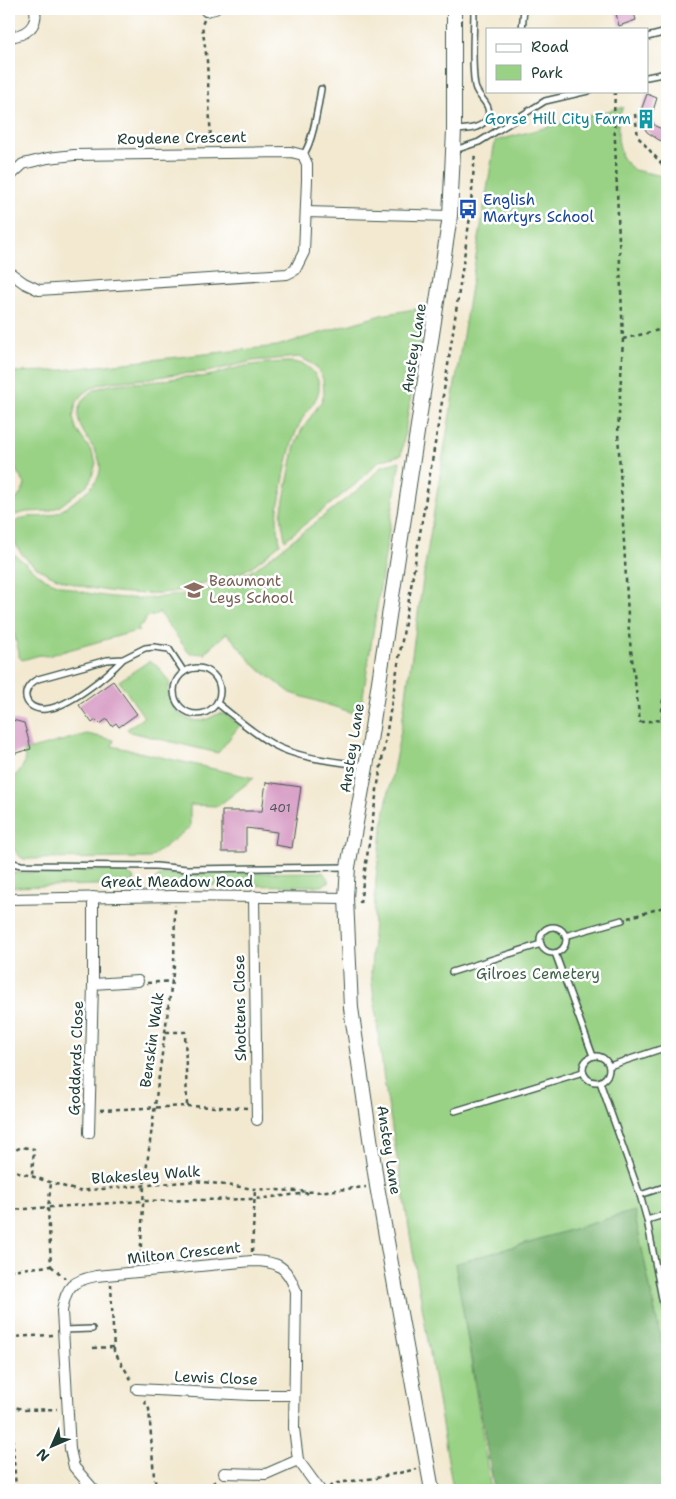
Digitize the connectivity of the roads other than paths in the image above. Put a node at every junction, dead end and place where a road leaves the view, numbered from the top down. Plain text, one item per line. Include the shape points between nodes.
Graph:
1 (35, 9) edge
2 (454, 9) edge
3 (474, 9) edge
4 (524, 9) edge
5 (522, 28) edge
6 (667, 32) edge
7 (9, 37) edge
8 (648, 37) edge
9 (667, 73) edge
10 (648, 77) edge
11 (320, 89) dead end
12 (584, 92) edge
13 (454, 130) junction
14 (454, 150) junction
15 (303, 155) junction
16 (9, 177) edge
17 (306, 212) junction
18 (450, 216) junction
19 (9, 272) edge
20 (122, 659) junction
21 (184, 672) junction
22 (217, 703) junction
23 (366, 767) junction
24 (9, 862) edge
25 (348, 867) junction
26 (254, 896) junction
27 (93, 897) junction
28 (346, 898) junction
29 (9, 899) edge
30 (622, 920) road end
31 (565, 936) junction
32 (541, 944) junction
33 (555, 953) junction
34 (452, 972) dead end
35 (138, 982) road end
36 (93, 984) junction
37 (667, 1047) edge
38 (593, 1056) junction
39 (609, 1066) junction
40 (583, 1072) junction
41 (600, 1082) junction
42 (456, 1111) dead end
43 (257, 1120) dead end
44 (89, 1133) dead end
45 (667, 1186) edge
46 (640, 1195) junction
47 (667, 1214) edge
48 (647, 1220) junction
49 (667, 1325) edge
50 (92, 1329) dead end
51 (63, 1332) junction
52 (137, 1389) dead end
53 (294, 1394) junction
54 (298, 1460) junction
55 (224, 1473) road end
56 (94, 1490) edge
57 (320, 1490) edge
58 (432, 1490) edge

1 - 7 street via 36,17 31,28
2 - 13 main road, Anstey Lane
3 - 13 lane via 475,87 488,106 488,116 482,125
4 - 5 lane
6 - 8 lane
9 - 10 lane
11 - 15 lane via 315,123 308,149
12 - 14 lane via 545,102 479,142
13 - 14 main road, Anstey Lane
14 - 18 main road, Anstey Lane
15 - 16 street, Roydene Crescent via 291,152 74,154 24,164
15 - 17 street via 307,164
17 - 18 street
17 - 19 street via 304,252 295,270 287,274 40,290 24,284
18 - 23 main road, Anstey Lane
20 - 20 lane via 111,672 62,704 45,709 28,703 27,689 38,679 107,660
20 - 21 lane via 145,648 169,650
21 - 22 lane via 194,667 216,676 221,691
21 - 22 lane via 174,688 182,708 203,714
22 - 23 lane via 274,745 291,752
23 - 25 main road, Anstey Lane
24 - 25 lane via 21,865 187,869
25 - 28 main road, Anstey Lane
26 - 27 street, Great Meadow Road
26 - 28 street, Great Meadow Road
26 - 43 street, Shottens Close
27 - 29 street, Great Meadow Road
27 - 36 street, Goddards Close
28 - 58 main road, Anstey Lane via 351,1008 377,1186
30 - 31 lane
31 - 32 lane via 555,928 547,929 541,934
31 - 33 lane via 565,944
32 - 33 lane via 547,952
32 - 34 lane
33 - 38 lane
35 - 36 street, Goddards Close
36 - 44 street, Goddards Close
37 - 39 lane
38 - 39 lane via 604,1059
38 - 40 lane via 584,1064
39 - 41 lane via 606,1077
40 - 41 lane via 591,1082
40 - 42 lane
41 - 46 lane
45 - 46 lane
46 - 48 lane
47 - 48 lane
48 - 49 lane
50 - 51 lane
51 - 53 street, Milton Crescent via 62,1311 67,1290 72,1284 85,1279 270,1261 282,1267 292,1278 296,1291
51 - 56 street via 70,1449 74,1467
52 - 53 street, Lewis Close
53 - 54 street, Milton Crescent
54 - 55 street via 266,1474
54 - 57 street, Milton Crescent

